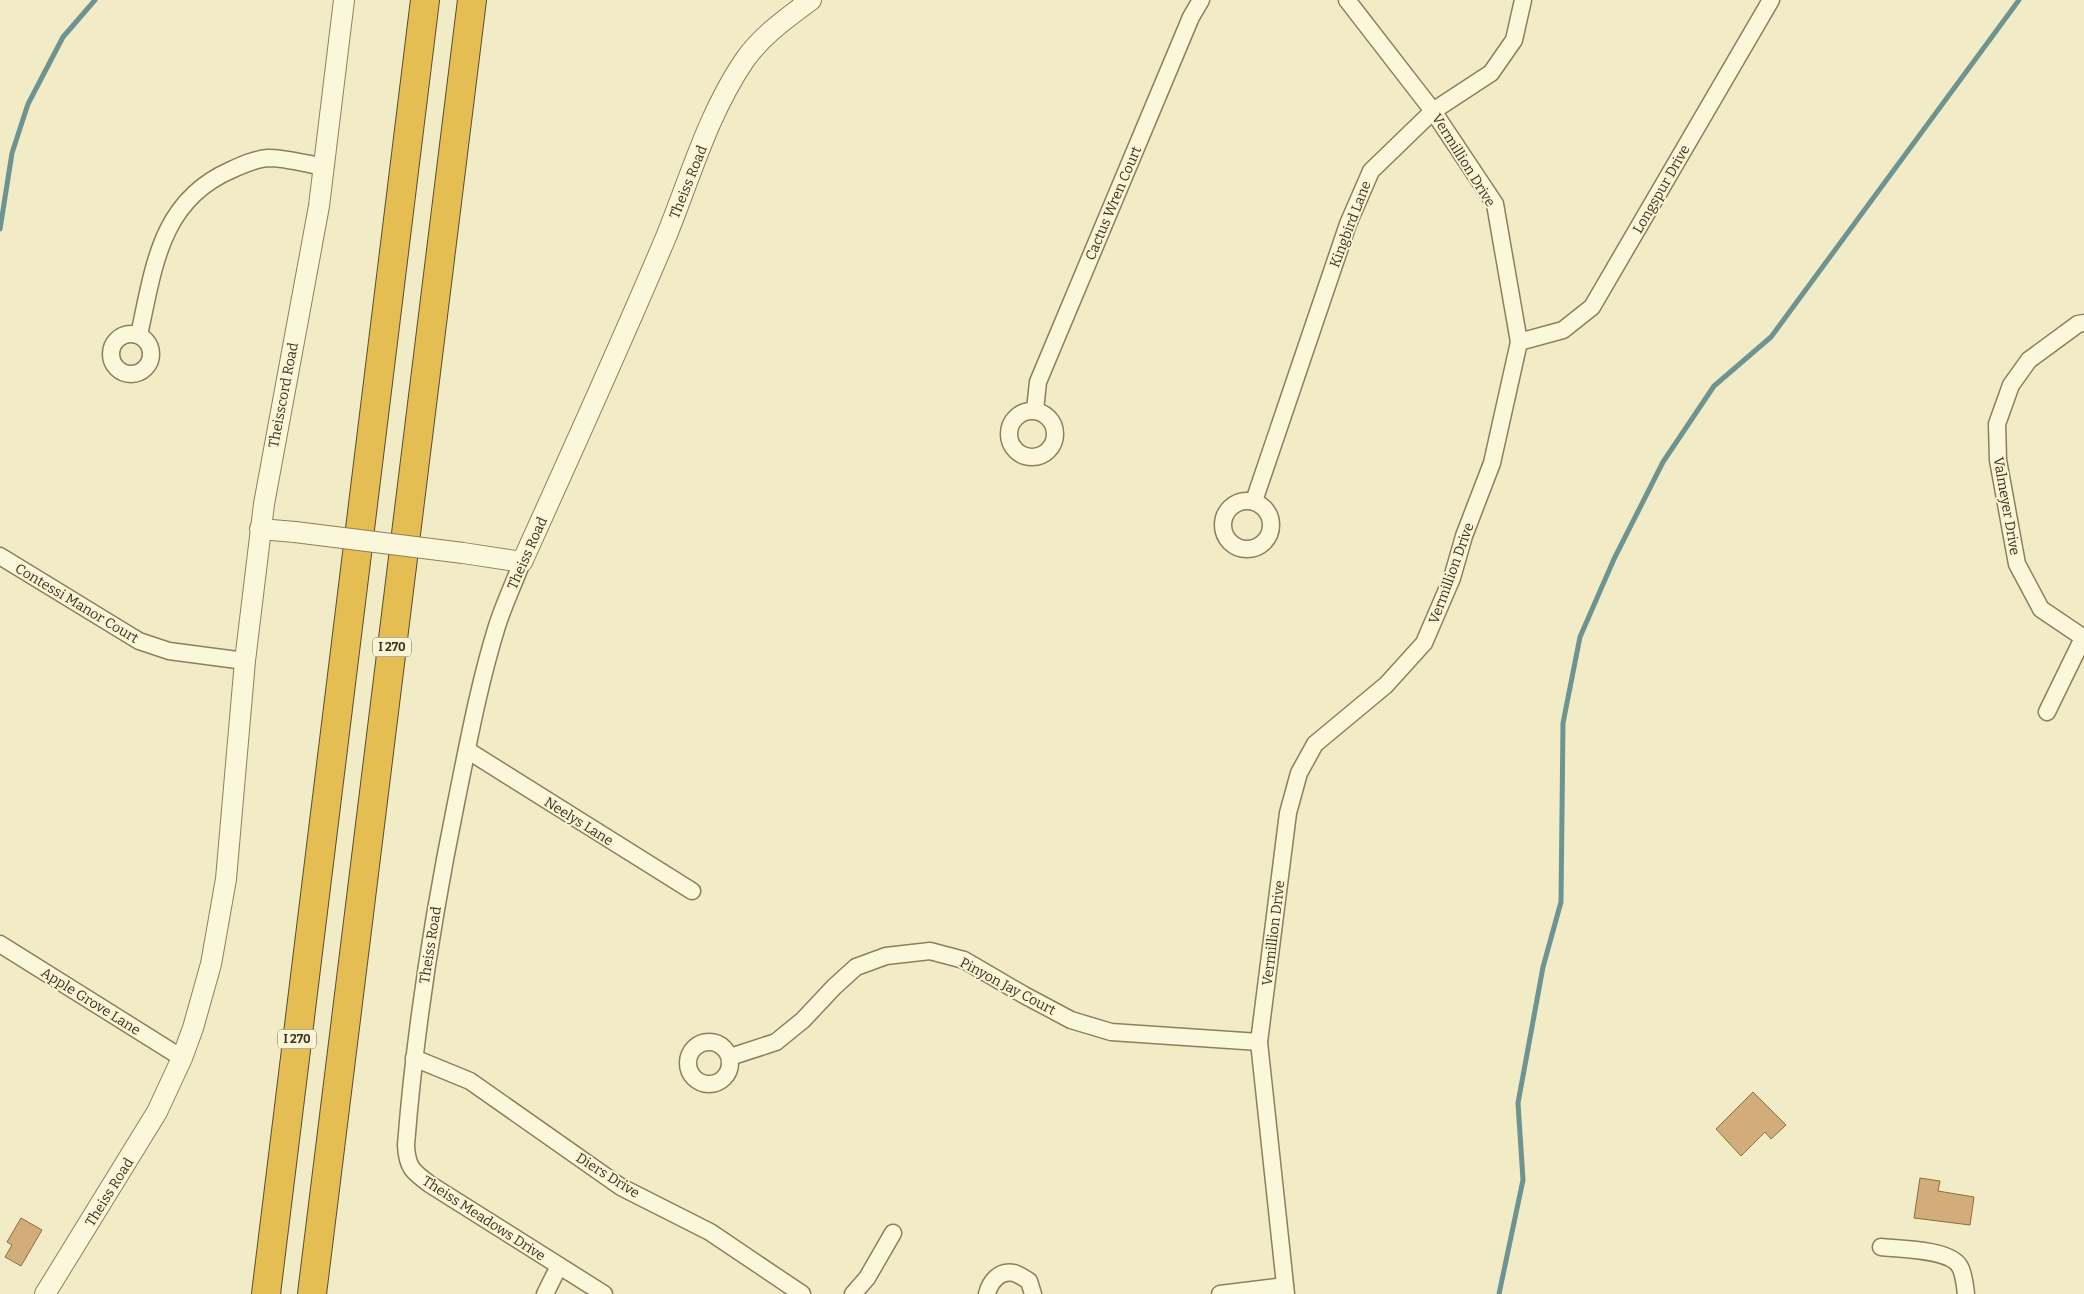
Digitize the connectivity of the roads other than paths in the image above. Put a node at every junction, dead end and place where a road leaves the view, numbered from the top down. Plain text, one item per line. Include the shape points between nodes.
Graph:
1 (344, 0) edge
2 (425, 0) edge
3 (472, 0) edge
4 (811, 0) edge
5 (1202, 0) edge
6 (1347, 0) edge
7 (1523, 0) edge
8 (1771, 0) edge
9 (1433, 111) junction
10 (325, 167) junction
11 (2084, 323) edge
12 (139, 335) dead end
13 (1519, 342) junction
14 (1035, 410) dead end
15 (1254, 501) dead end
16 (260, 529) junction
17 (0, 556) edge
18 (522, 562) junction
19 (2084, 638) edge
20 (244, 661) junction
21 (2047, 712) dead end
22 (467, 750) junction
23 (692, 892) dead end
24 (0, 944) edge
25 (1259, 1042) junction
26 (730, 1057) dead end
27 (182, 1058) junction
28 (414, 1058) junction
29 (409, 1168) joint
30 (893, 1233) dead end
31 (1881, 1247) dead end
32 (559, 1266) junction
33 (1285, 1290) edge
34 (45, 1294) edge
35 (266, 1294) edge
36 (312, 1294) edge
37 (545, 1294) edge
38 (604, 1294) edge
39 (802, 1294) edge
40 (854, 1294) edge
41 (987, 1294) edge
42 (1034, 1294) edge
43 (1220, 1294) edge
44 (1966, 1294) edge

1 - 10 street, Theisscord Road
2 - 35 highway, I 270
3 - 36 highway, I 270
4 - 18 street, Theiss Road via 756,46 725,93 666,236
5 - 14 street, Cactus Wren Court via 1191,17 1038,382
6 - 9 street, Vermillion Drive
7 - 9 street, Kingbird Lane via 1514,40 1491,73
8 - 13 street, Longspur Drive via 1592,307 1563,330
9 - 13 street, Vermillion Drive via 1495,204
9 - 15 street, Kingbird Lane via 1371,171 1348,224
10 - 12 street via 267,158 214,177 197,191 178,211 165,232 152,273
10 - 16 street, Theisscord Road
11 - 19 street, Valmeyer Drive via 2078,324 2029,360 2011,385 1997,424 1998,460 2017,564 2041,609
13 - 25 street, Vermillion Drive via 1492,462 1452,578 1424,643 1386,685 1315,744 1299,773 1288,813
16 - 18 street, bridge
16 - 20 street, Theiss Road
17 - 20 street, Contessi Manor Court via 139,641 169,651
18 - 22 street, Theiss Road via 498,624
19 - 21 street
20 - 27 street, Theiss Road via 232,819 219,926 204,992
22 - 23 street, Neelys Lane
22 - 28 street, Theiss Road via 430,941
24 - 27 street, Apple Grove Lane
25 - 26 street, Pinyon Jay Court via 1111,1032 1071,1020 964,960 930,951 886,956 856,967 776,1042
25 - 33 street, Vermillion Drive
27 - 34 street, Theiss Road via 140,1142
28 - 29 street, Theiss Road via 406,1145
28 - 39 street, Diers Drive via 470,1081 621,1187 710,1232
29 - 32 street, Theiss Meadows Drive
30 - 40 street
31 - 44 street via 1954,1259 1961,1267
32 - 37 street, Theiss Meadows Drive
32 - 38 street, Theiss Meadows Drive
33 - 43 street
41 - 42 street via 998,1275 1013,1272 1028,1281

